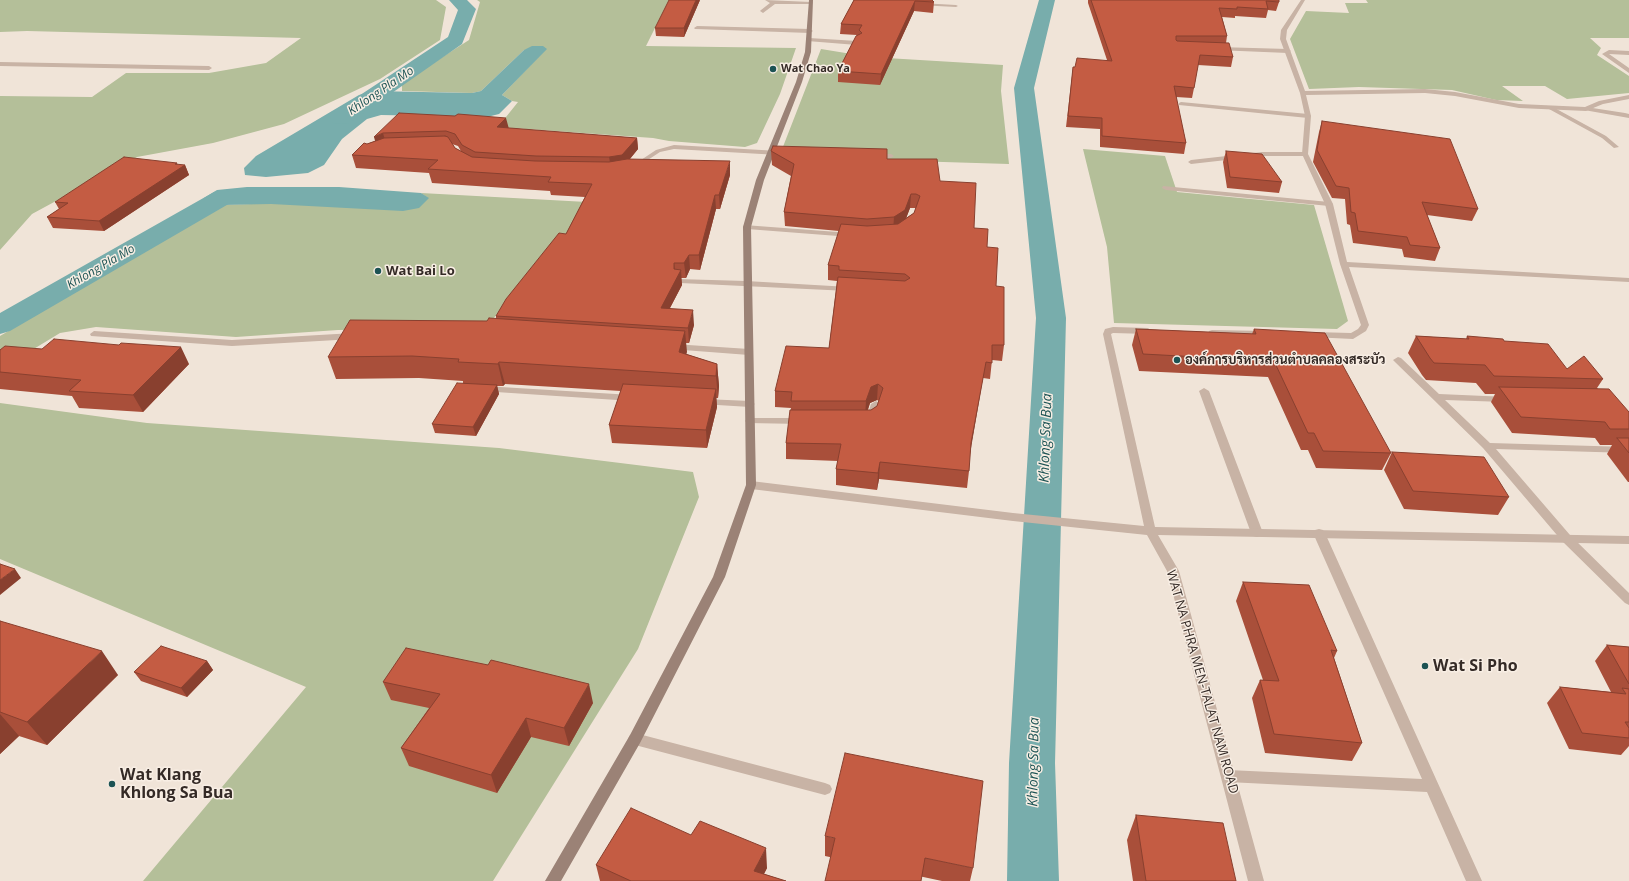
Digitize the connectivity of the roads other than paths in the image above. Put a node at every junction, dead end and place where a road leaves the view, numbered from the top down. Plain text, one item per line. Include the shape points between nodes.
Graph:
1 (767, 0) edge
2 (1303, 0) edge
3 (774, 2) junction
4 (811, 2) edge
5 (917, 3) edge
6 (956, 6) dead end
7 (763, 11) dead end
8 (697, 28) dead end
9 (810, 31) junction
10 (809, 40) junction
11 (856, 43) edge
12 (1209, 49) edge
13 (1288, 51) junction
14 (1629, 53) edge
15 (0, 64) edge
16 (209, 68) dead end
17 (1629, 70) edge
18 (1303, 92) junction
19 (1629, 97) edge
20 (1181, 104) dead end
21 (1551, 108) junction
22 (1586, 108) junction
23 (1308, 116) junction
24 (1629, 116) edge
25 (1616, 147) dead end
26 (771, 153) junction
27 (786, 154) edge
28 (1305, 154) junction
29 (868, 156) edge
30 (891, 156) dead end
31 (1191, 162) dead end
32 (626, 170) edge
33 (1166, 188) dead end
34 (1329, 204) junction
35 (747, 226) junction
36 (858, 236) edge
37 (1344, 264) junction
38 (1629, 280) edge
39 (680, 281) edge
40 (746, 282) junction
41 (857, 290) edge
42 (1153, 331) edge
43 (1201, 332) edge
44 (94, 334) dead end
45 (1273, 334) edge
46 (366, 335) edge
47 (1305, 335) edge
48 (662, 346) edge
49 (749, 352) junction
50 (1398, 360) dead end
51 (472, 389) edge
52 (1204, 391) dead end
53 (639, 398) edge
54 (1437, 398) junction
55 (1514, 399) edge
56 (694, 401) edge
57 (750, 404) junction
58 (876, 404) edge
59 (750, 421) junction
60 (809, 421) edge
61 (863, 422) edge
62 (1487, 446) junction
63 (1629, 450) edge
64 (751, 486) junction
65 (1150, 531) junction
66 (1258, 533) junction
67 (1319, 533) junction
68 (1566, 538) junction
69 (1629, 540) edge
70 (1629, 600) edge
71 (635, 740) junction
72 (1228, 776) junction
73 (1431, 786) junction
74 (825, 789) dead end
75 (553, 881) edge
76 (1256, 881) edge
77 (1474, 881) edge

1 - 3 street
2 - 13 street via 1284,30 1283,39
3 - 4 street
3 - 7 street
4 - 9 street
5 - 6 street
8 - 9 street
9 - 10 street
10 - 11 street
10 - 26 street via 799,82
12 - 13 street
13 - 18 street
14 - 17 street via 1605,54
15 - 16 street
18 - 21 street via 1425,91 1519,106
18 - 23 street
19 - 22 street via 1601,102
20 - 23 street
21 - 22 street
21 - 25 street via 1593,130
22 - 24 street
23 - 28 street
26 - 27 street
26 - 32 street via 674,147 658,151
26 - 35 street via 760,180
28 - 31 street via 1262,154
28 - 34 street
29 - 30 street
33 - 34 street
34 - 37 street
35 - 36 street
35 - 40 street
37 - 38 street
37 - 47 street via 1365,325 1362,331 1353,336
39 - 40 street
40 - 41 street
40 - 49 street
42 - 65 street, WAT NA PHRA MEN-TALAT NAM ROAD via 1113,330 1106,334
43 - 45 street
44 - 46 street via 232,343
48 - 49 street
49 - 57 street
50 - 54 street
51 - 53 street
52 - 66 street
54 - 55 street
54 - 62 street
56 - 57 street
57 - 59 street
58 - 61 street via 870,422
59 - 60 street
59 - 64 street
62 - 63 street
62 - 68 street
64 - 65 street
64 - 71 street via 719,577
65 - 66 street
65 - 72 street, WAT NA PHRA MEN-TALAT NAM ROAD via 1173,571
66 - 67 street
67 - 68 street
67 - 73 street
68 - 69 street
68 - 70 street
71 - 74 street
71 - 75 street
72 - 73 street
72 - 76 street, WAT NA PHRA MEN-TALAT NAM ROAD
73 - 77 street

